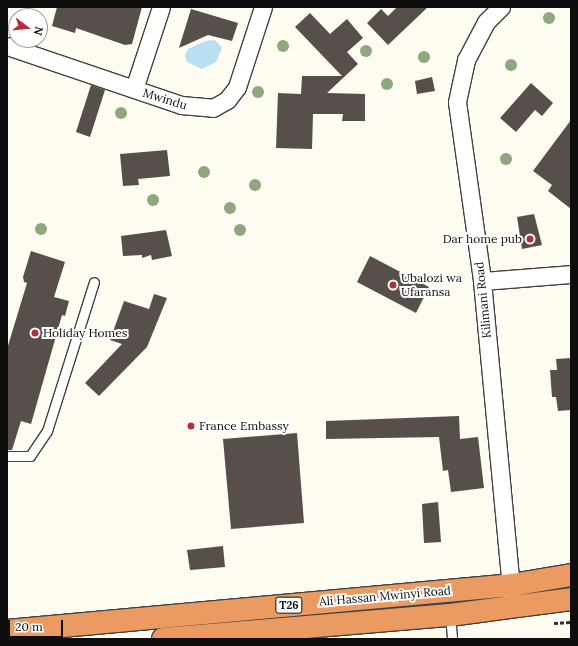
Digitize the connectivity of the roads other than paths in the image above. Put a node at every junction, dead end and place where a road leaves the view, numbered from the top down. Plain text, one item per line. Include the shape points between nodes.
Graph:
1 (161, 7) edge
2 (263, 7) edge
3 (502, 7) edge
4 (7, 46) edge
5 (134, 89) junction
6 (571, 274) edge
7 (482, 281) junction
8 (94, 282) dead end
9 (7, 456) edge
10 (571, 575) edge
11 (512, 585) junction
12 (571, 599) edge
13 (513, 606) junction
14 (450, 615) junction
15 (7, 631) edge
16 (163, 639) edge
17 (452, 639) edge

1 - 5 street
2 - 5 street, Mwindu via 243,72 237,87 227,100 213,108 196,108
3 - 7 street, Kilimani Road via 486,22 466,60 457,102
4 - 5 street, Mwindu
6 - 7 street
7 - 11 street, Kilimani Road
8 - 9 lane via 47,431 30,456
10 - 11 highway, Ali Hassan Mwinyi Road / T26
11 - 13 street, Kilimani Road
11 - 15 highway, Ali Hassan Mwinyi Road / T26
12 - 13 highway, Ali Hassan Mwinyi Road / T26
13 - 14 highway, Ali Hassan Mwinyi Road / T26
14 - 16 highway, Ali Hassan Mwinyi Road / T26 via 331,629
14 - 17 lane

